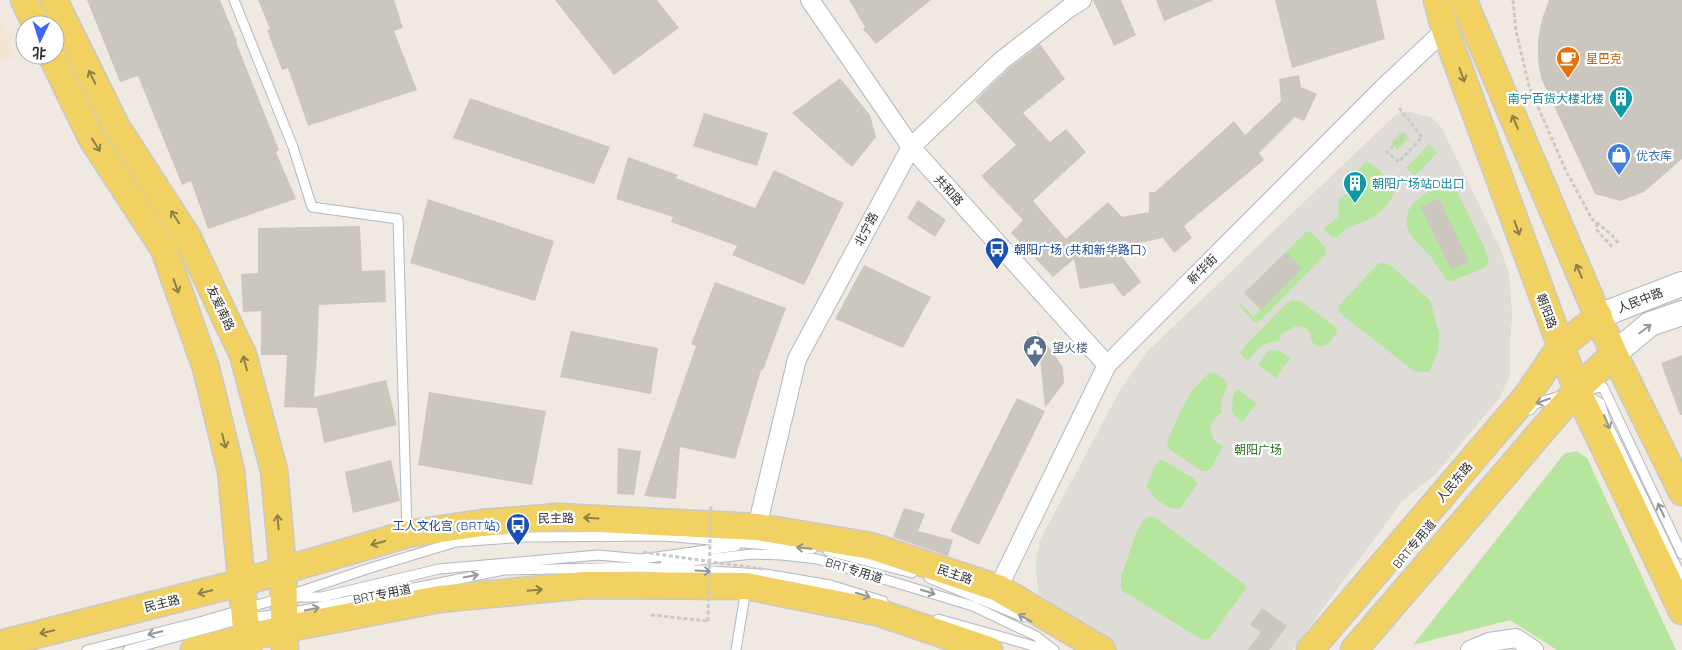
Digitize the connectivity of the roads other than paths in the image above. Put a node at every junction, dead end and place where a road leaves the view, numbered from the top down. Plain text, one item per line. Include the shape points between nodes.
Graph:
1 (24, 0) edge
2 (54, 0) edge
3 (234, 0) edge
4 (810, 0) edge
5 (1082, 0) edge
6 (1438, 0) edge
7 (1469, 3) edge
8 (31, 15) edge
9 (1446, 30) junction
10 (56, 65) edge
11 (911, 147) junction
12 (1682, 284) edge
13 (1682, 313) edge
14 (1599, 316) junction
15 (1560, 347) junction
16 (1614, 354) junction
17 (1107, 365) junction
18 (1611, 387) junction
19 (1577, 390) junction
20 (1523, 418) dead end
21 (1529, 431) dead end
22 (1682, 492) edge
23 (1682, 501) edge
24 (408, 534) junction
25 (755, 535) junction
26 (1682, 554) edge
27 (640, 567) junction
28 (283, 570) junction
29 (754, 578) junction
30 (1682, 578) edge
31 (242, 582) junction
32 (998, 588) junction
33 (888, 602) dead end
34 (1682, 611) edge
35 (925, 615) dead end
36 (284, 622) edge
37 (1035, 624) dead end
38 (246, 629) edge
39 (0, 644) edge
40 (87, 650) edge
41 (128, 650) edge
42 (194, 650) edge
43 (736, 650) edge
44 (989, 650) edge
45 (1048, 650) edge
46 (1054, 650) edge
47 (1102, 650) edge
48 (1310, 650) edge
49 (1354, 650) edge
50 (1470, 650) edge
51 (1534, 650) edge

1 - 8 main road
28 -> 2 main road, 友爱南路 via 274,470 243,355 187,236 116,126
3 - 24 lane via 293,147 312,207 398,219
4 - 11 street, 共和路
5 - 11 street, 北宁路 via 1001,61
6 - 9 main road, 朝阳路
7 - 9 main road, 新华街
14 -> 7 main road
9 -> 15 main road, 朝阳路
9 - 17 street, 新华街 via 1383,88
10 -> 31 main road via 92,139 164,249 206,368 232,471
11 - 17 street, 共和路
11 - 25 street, 北宁路 via 797,359
12 - 14 main road, 人民中路
16 -> 13 main road via 1650,324
14 - 15 main road, 人民东路
14 - 16 main road
15 - 19 main road, 朝阳路
15 - 48 main road, 人民东路 via 1526,397
16 - 19 main road
16 - 22 main road
17 - 32 street, 新华街
18 - 19 lane
18 - 23 lane via 1645,422
26 -> 18 lane via 1619,417
19 -> 20 lane via 1535,404
19 - 21 lane
19 -> 30 lane via 1600,403
19 - 34 main road, 朝阳路
19 - 49 main road
25 -> 24 main road, 民主路 via 559,516
24 -> 28 main road, 民主路
25 - 32 main road, 民主路 via 871,546
25 - 36 lane, BRT专用道 via 642,559 598,555 439,569 322,597
25 - 36 lane, BRT专用道 via 526,537 456,542 367,569
37 -> 25 lane, BRT专用道 via 920,575
27 -> 33 lane, BRT专用道 via 773,575 830,585
36 -> 27 lane, BRT专用道 via 504,570
27 -> 46 lane, BRT专用道 via 752,554 817,559 973,606 1036,636
28 - 31 main road, 民主路
28 - 36 main road, 友爱南路
36 -> 29 main road via 439,598 585,585
29 - 43 lane
29 - 44 main road via 877,612
31 - 38 main road
31 -> 39 main road, 民主路
32 - 47 main road, 民主路
35 - 45 lane
36 - 38 main road
38 -> 40 lane via 204,621
38 - 41 lane
38 - 42 main road
50 - 51 street via 1489,642 1516,638

